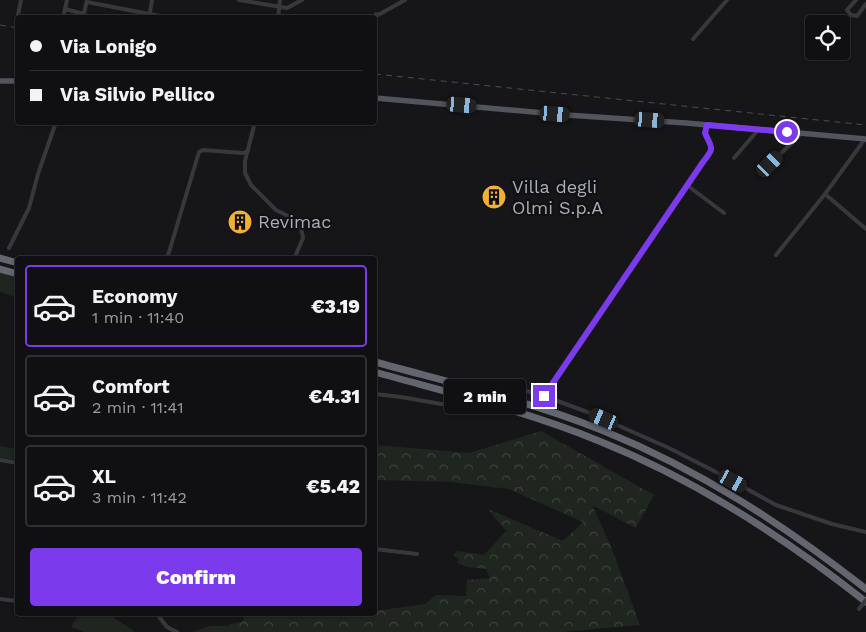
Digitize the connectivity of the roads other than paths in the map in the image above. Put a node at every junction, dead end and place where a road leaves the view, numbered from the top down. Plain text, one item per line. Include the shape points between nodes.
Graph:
1 (21, 0) edge
2 (68, 0) edge
3 (152, 0) edge
4 (239, 0) edge
5 (280, 0) edge
6 (302, 0) edge
7 (405, 0) edge
8 (727, 0) edge
9 (856, 0) edge
10 (87, 1) edge
11 (866, 4) edge
12 (280, 7) junction
13 (65, 10) junction
14 (376, 14) dead end
15 (18, 15) dead end
16 (64, 15) edge
17 (81, 15) edge
18 (84, 15) edge
19 (146, 15) edge
20 (150, 15) edge
21 (279, 15) edge
22 (692, 39) dead end
23 (0, 81) edge
24 (15, 81) edge
25 (377, 98) edge
26 (55, 125) edge
27 (254, 125) edge
28 (707, 125) junction
29 (758, 130) junction
30 (802, 133) junction
31 (865, 139) edge
32 (248, 149) junction
33 (734, 158) dead end
34 (770, 164) dead end
35 (688, 186) junction
36 (825, 194) junction
37 (724, 212) dead end
38 (866, 228) edge
39 (9, 248) dead end
40 (776, 255) dead end
41 (168, 256) edge
42 (295, 256) edge
43 (0, 258) edge
44 (15, 262) edge
45 (0, 269) edge
46 (15, 273) edge
47 (377, 363) edge
48 (377, 373) edge
49 (489, 387) tunnel mouth
50 (377, 394) edge
51 (544, 396) junction
52 (458, 402) tunnel mouth
53 (0, 460) edge
54 (15, 462) edge
55 (866, 532) edge
56 (377, 549) edge
57 (417, 554) dead end
58 (866, 589) edge
59 (0, 599) edge
60 (15, 601) edge
61 (866, 601) edge
62 (859, 609) dead end
63 (159, 616) edge
64 (177, 632) edge

1 - 15 street
2 - 13 street
3 - 20 street
4 - 12 street
5 - 12 street
6 - 12 street via 287,8
7 - 14 street via 378,16
8 - 22 street
9 - 11 street via 847,10 851,15 857,16
10 - 18 street
10 - 19 street
12 - 21 street
13 - 16 street
13 - 17 street
23 - 24 main road
25 - 28 main road
26 - 39 street via 29,208
27 - 32 street
28 - 29 main road
28 - 35 street via 705,133 712,146 711,153
29 - 30 main road
29 - 33 street
30 - 31 main road
30 - 34 street
31 - 36 street
32 - 41 street via 243,153 199,152
32 - 42 street via 245,173 251,185 276,210 294,219 300,227 303,238
35 - 37 street
35 - 51 street
36 - 38 street
36 - 40 street
43 - 44 highway
45 - 46 highway
47 - 58 highway via 532,406 636,445 741,501
48 - 61 highway via 547,421 644,460 757,523
49 - 51 street via 507,385
50 - 52 street via 447,405
51 - 55 street via 669,448 776,505
53 - 54 street
56 - 57 street
59 - 60 street
61 - 62 street, bridge
63 - 64 street

